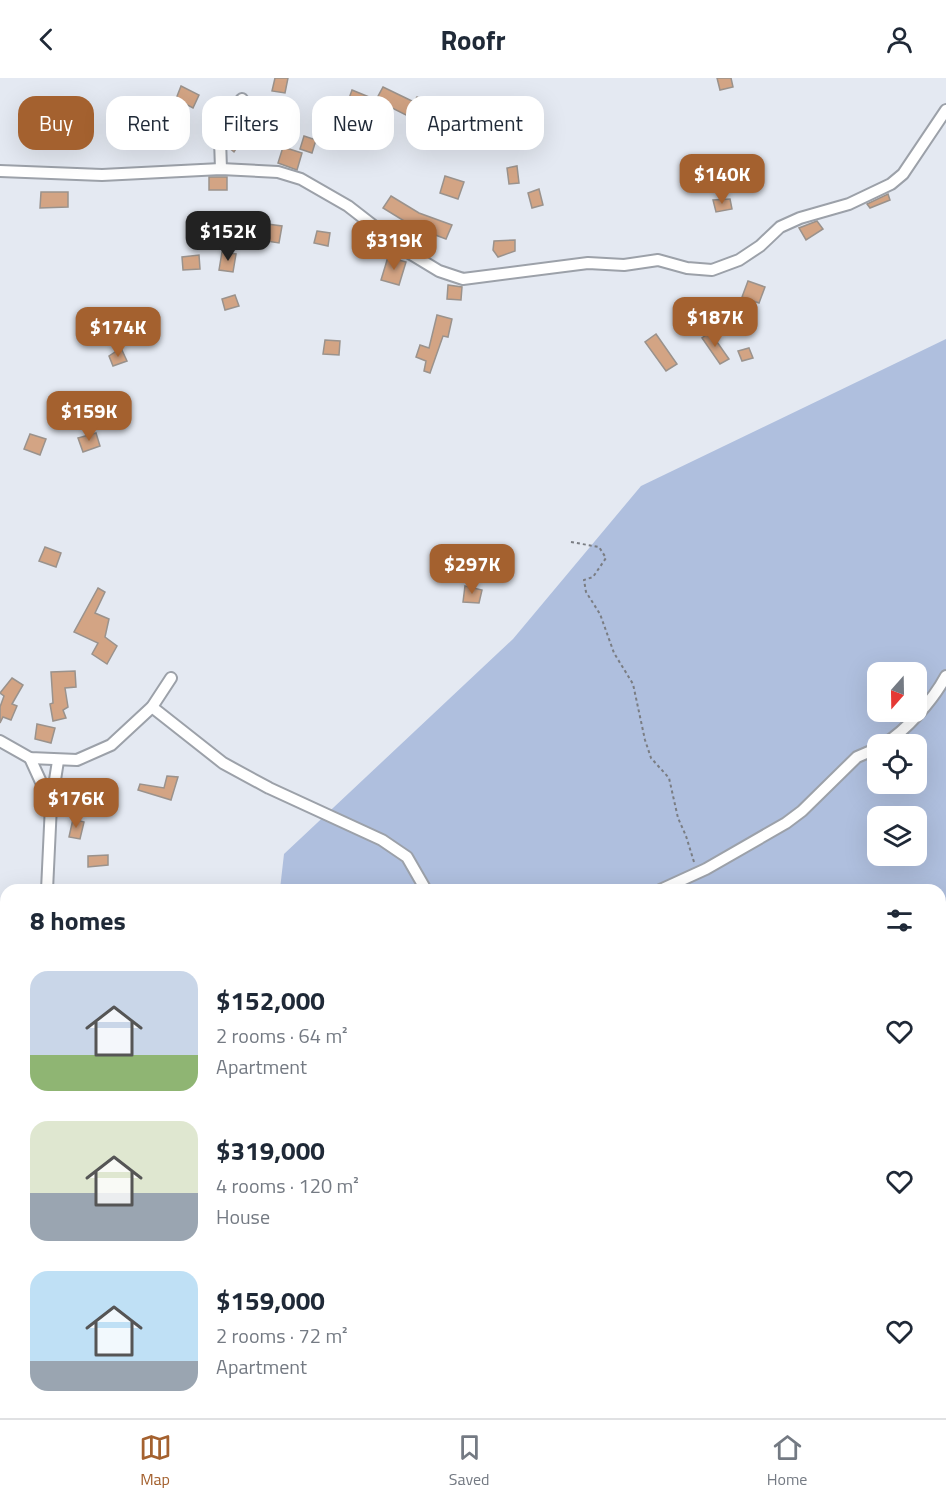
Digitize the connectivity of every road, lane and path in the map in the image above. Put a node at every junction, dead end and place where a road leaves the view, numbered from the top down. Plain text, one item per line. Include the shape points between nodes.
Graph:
1 (946, 110) edge
2 (220, 150) edge
3 (221, 169) junction
4 (0, 171) edge
5 (571, 542) dead end
6 (946, 676) edge
7 (171, 678) dead end
8 (152, 707) junction
9 (897, 734) edge
10 (0, 741) edge
11 (867, 753) edge
12 (30, 758) junction
13 (58, 761) junction
14 (51, 805) junction
15 (698, 873) junction
16 (47, 884) edge
17 (423, 884) edge
18 (673, 884) edge

1 - 3 street via 903,174 891,184 849,204 780,227 739,260 712,270 658,260 588,263 463,279 430,266 348,206 301,179 278,172
2 - 3 street
3 - 4 street via 102,175
5 - 15 path via 599,547 606,558 593,577 584,580 586,592 633,684 651,758 669,778 678,818
6 - 9 street via 926,705
7 - 8 street
8 - 13 street via 111,745 76,760
8 - 17 street via 223,763 382,840 407,857
10 - 12 street
11 - 15 street via 857,757 786,823
12 - 13 street
12 - 14 street
13 - 14 street
14 - 16 street
15 - 18 street

